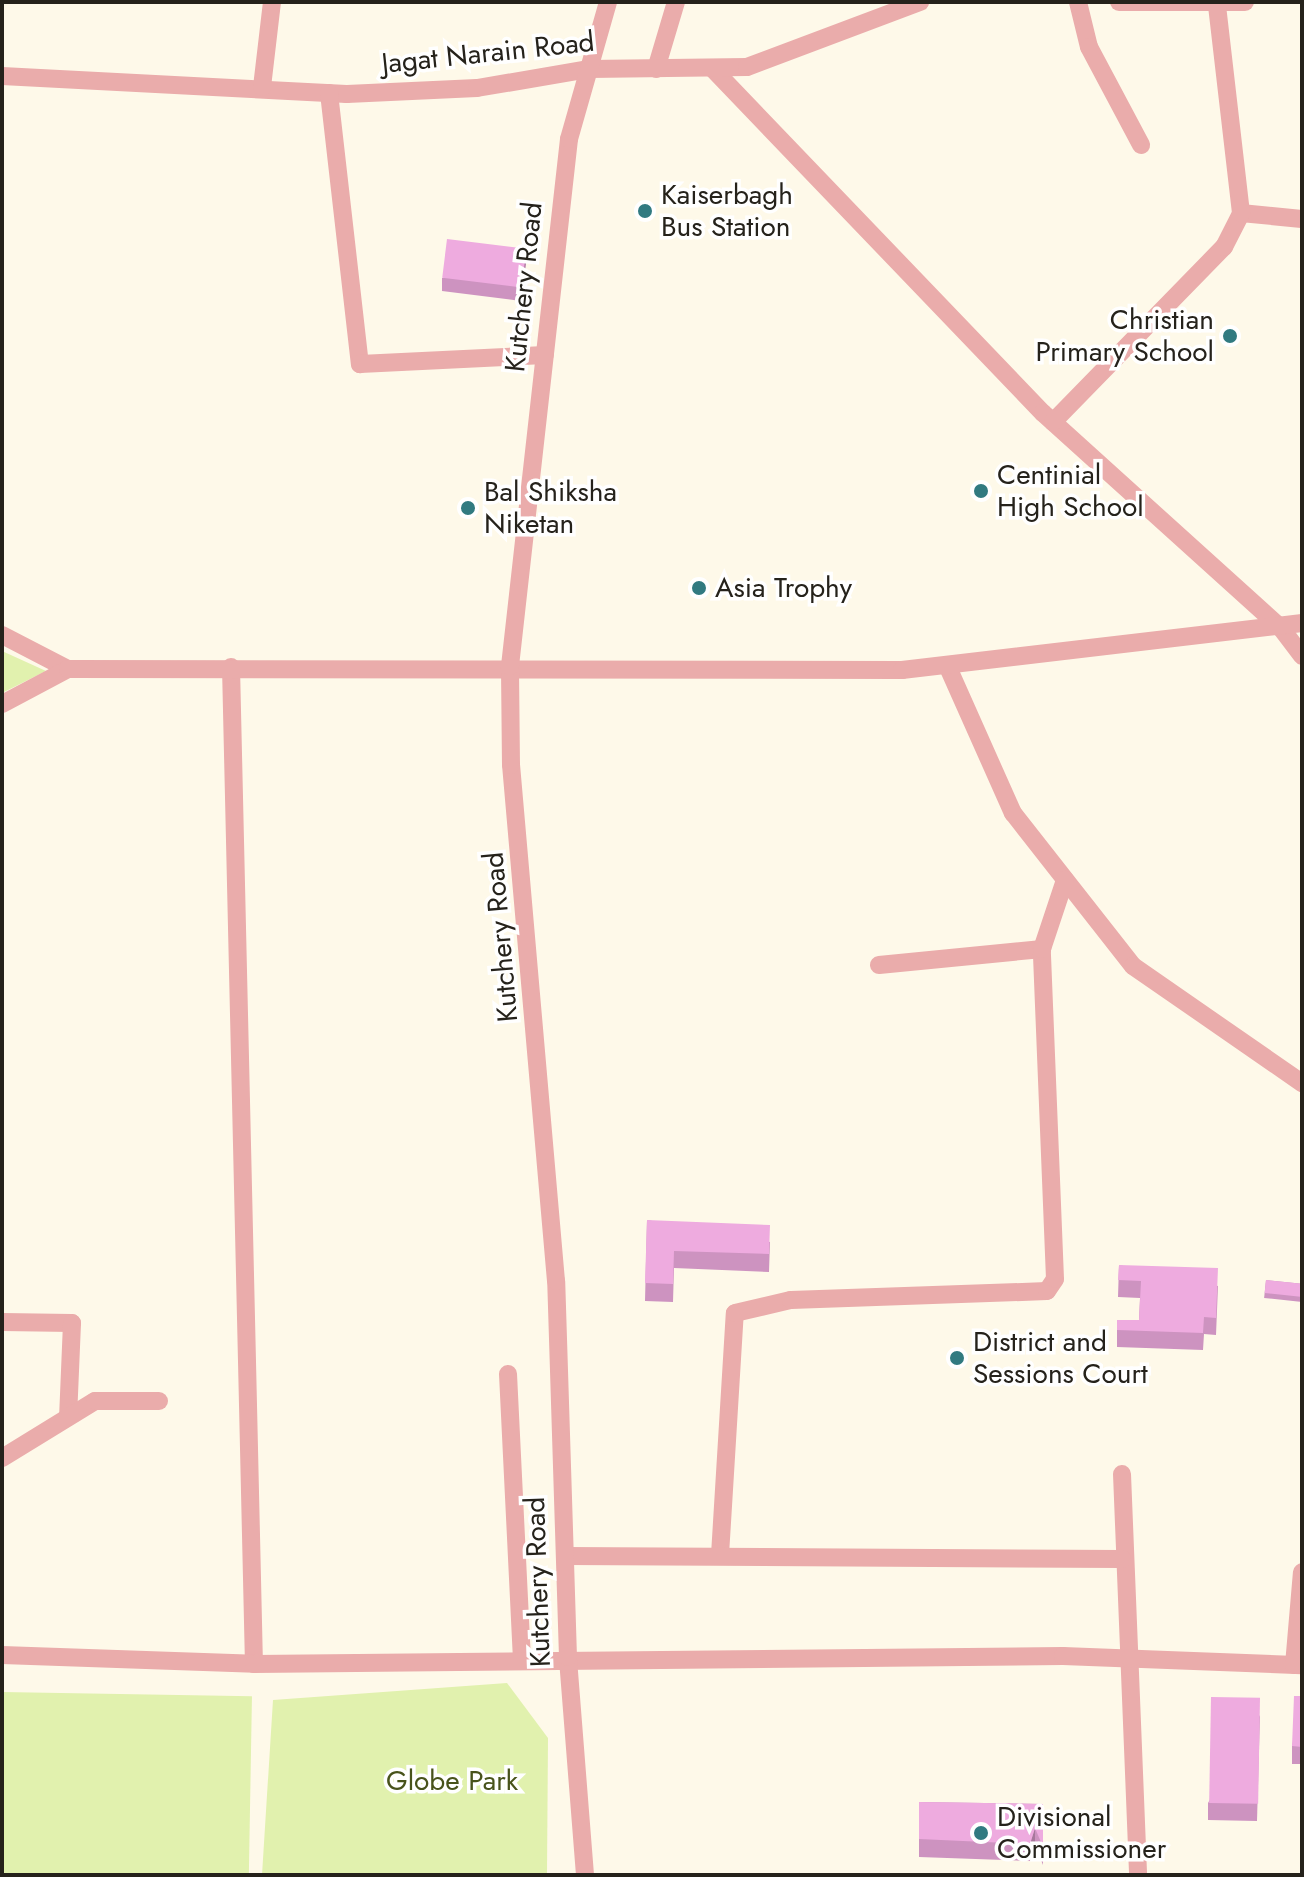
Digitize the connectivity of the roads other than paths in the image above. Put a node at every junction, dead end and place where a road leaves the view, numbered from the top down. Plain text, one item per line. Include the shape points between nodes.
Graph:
1 (272, 2) edge
2 (608, 2) edge
3 (676, 2) edge
4 (920, 2) edge
5 (1078, 2) edge
6 (1119, 2) edge
7 (1245, 2) edge
8 (1217, 6) junction
9 (712, 68) junction
10 (589, 69) junction
11 (656, 69) junction
12 (2, 76) edge
13 (262, 87) junction
14 (329, 93) junction
15 (1141, 145) dead end
16 (1241, 213) junction
17 (1302, 219) edge
18 (545, 355) junction
19 (1053, 422) junction
20 (1302, 623) edge
21 (1281, 628) junction
22 (2, 635) edge
23 (1302, 656) edge
24 (947, 665) junction
25 (510, 666) junction
26 (231, 667) junction
27 (68, 669) junction
28 (2, 704) edge
29 (1065, 880) junction
30 (1042, 949) junction
31 (879, 965) dead end
32 (1302, 1083) edge
33 (2, 1322) edge
34 (508, 1374) dead end
35 (159, 1401) dead end
36 (68, 1417) junction
37 (2, 1458) edge
38 (1122, 1474) dead end
39 (720, 1555) junction
40 (565, 1556) junction
41 (1122, 1559) junction
42 (1302, 1572) edge
43 (2, 1655) edge
44 (568, 1657) junction
45 (522, 1658) junction
46 (1131, 1659) junction
47 (254, 1664) junction
48 (1298, 1665) edge
49 (585, 1875) edge
50 (1138, 1875) edge

1 - 13 street
2 - 10 street, Kutchery Road
3 - 11 street
4 - 9 street, Jagat Narain Road via 800,53
5 - 15 street via 1089,47
6 - 8 street
7 - 8 street
8 - 16 street
9 - 11 street, Jagat Narain Road
9 - 19 street
10 - 11 street, Jagat Narain Road
10 - 14 street, Jagat Narain Road via 477,88
10 - 18 street, Kutchery Road via 569,139
12 - 13 street, Jagat Narain Road
13 - 14 street, Jagat Narain Road
14 - 18 street via 360,364
16 - 17 street
16 - 19 street via 1224,247
18 - 25 street, Kutchery Road
19 - 21 street
20 - 21 street
21 - 23 street
21 - 24 street
22 - 27 street
24 - 25 street
24 - 29 street via 1013,813
25 - 26 street
25 - 40 street, Kutchery Road via 511,765 556,1281
26 - 27 street
26 - 47 street
27 - 28 street
29 - 30 street
29 - 32 street via 1133,966
30 - 31 street
30 - 39 street via 1055,1279 1047,1291 791,1300 735,1313
33 - 36 street via 72,1323
34 - 45 street
35 - 36 street via 95,1401
36 - 37 street
38 - 41 street
39 - 40 street
39 - 41 street
40 - 44 street, Kutchery Road
41 - 46 street
42 - 48 street
43 - 47 street
44 - 45 street
44 - 46 street
44 - 49 street, Kutchery Road
45 - 47 street
46 - 48 street
46 - 50 street

